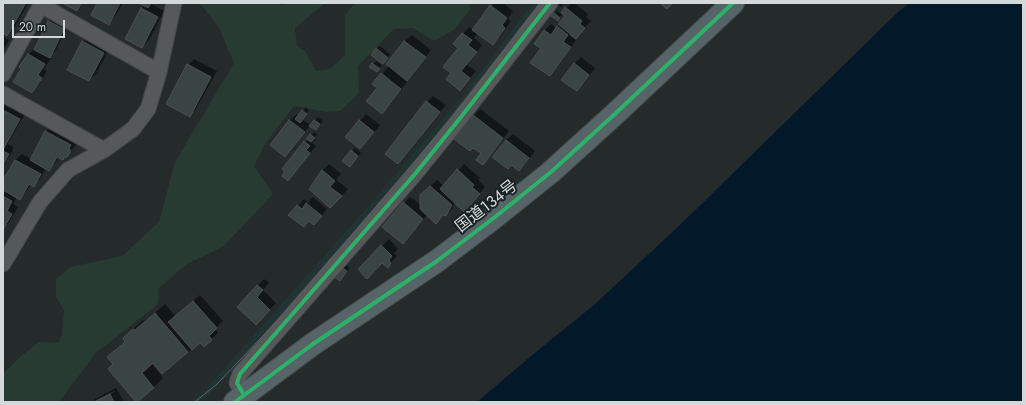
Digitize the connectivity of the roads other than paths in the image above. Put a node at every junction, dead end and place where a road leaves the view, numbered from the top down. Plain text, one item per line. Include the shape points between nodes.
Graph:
1 (174, 3) edge
2 (550, 3) edge
3 (733, 3) edge
4 (42, 4) edge
5 (159, 72) junction
6 (3, 74) edge
7 (3, 94) edge
8 (104, 150) junction
9 (3, 264) edge
10 (239, 399) edge

1 - 5 street
2 - 10 street via 415,174 240,374 237,384
3 - 10 highway, 国道134号 via 610,119 551,172 495,217
4 - 5 street
4 - 6 street
5 - 8 street via 148,109 133,129
7 - 8 street
8 - 9 street via 68,170 40,202

